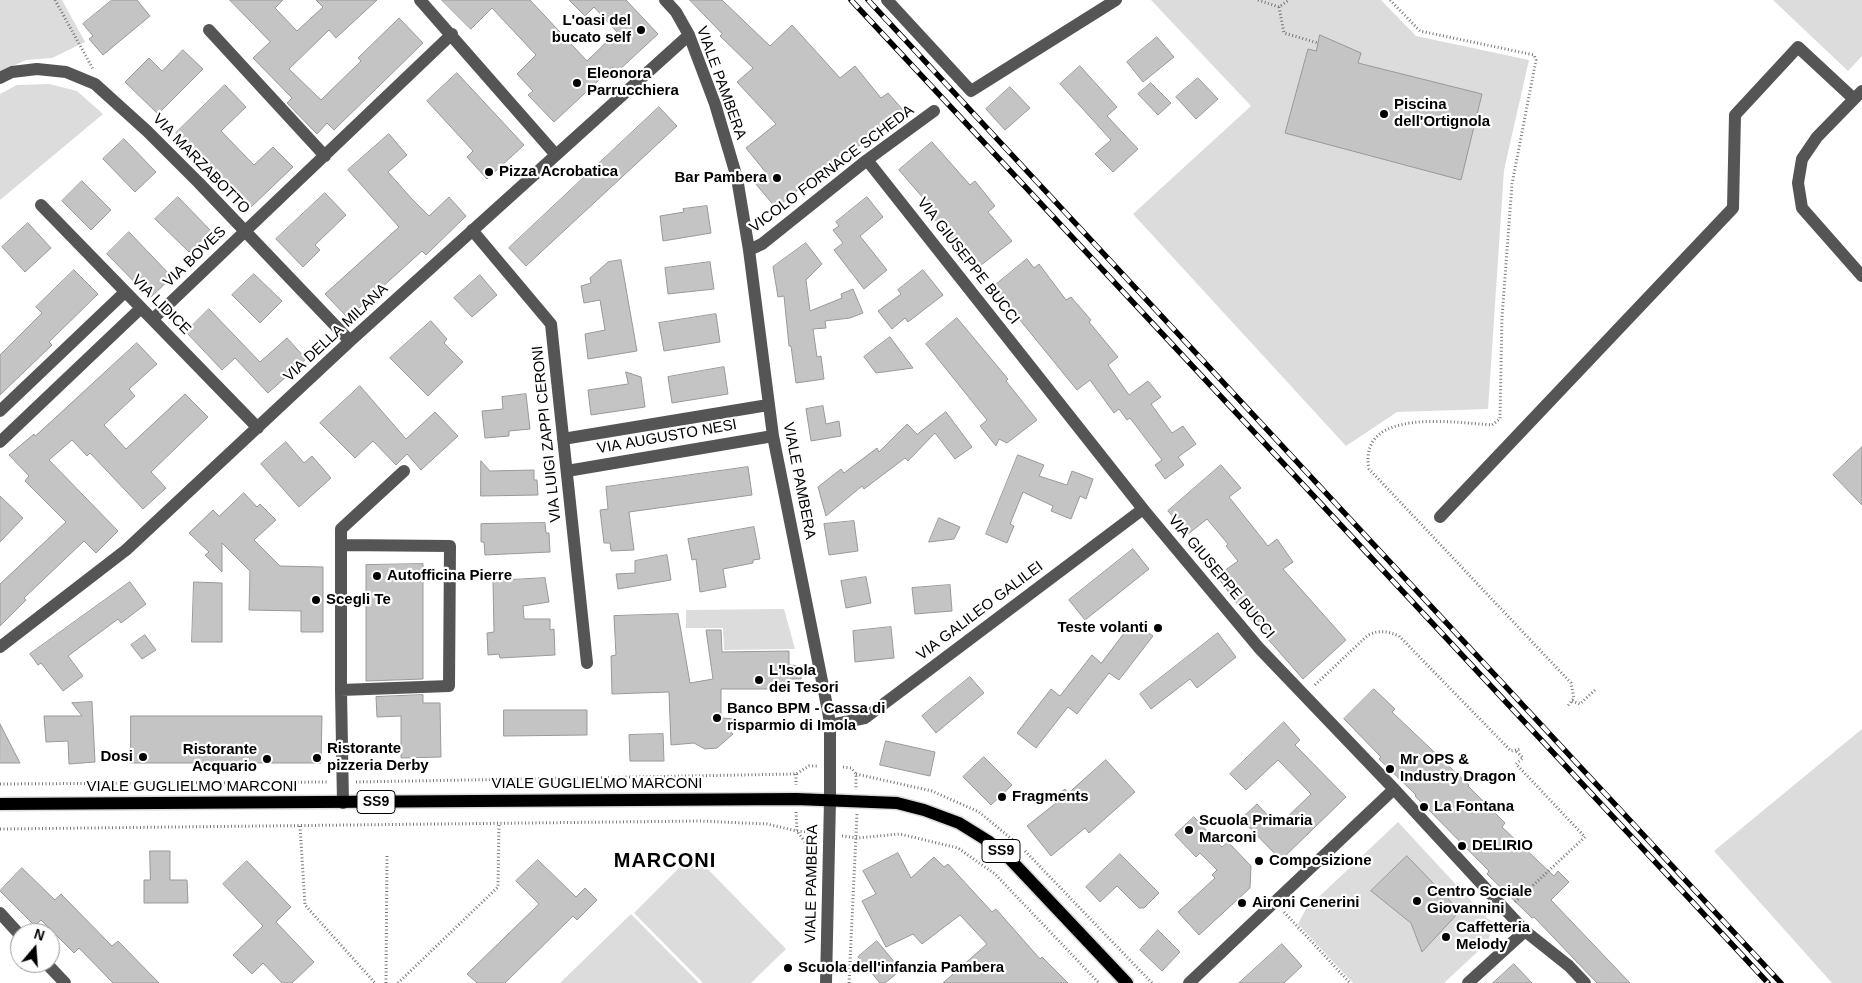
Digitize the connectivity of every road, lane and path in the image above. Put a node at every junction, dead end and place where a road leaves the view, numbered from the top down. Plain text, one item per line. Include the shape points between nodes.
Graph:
1 (54, 0) edge
2 (420, 0) edge
3 (665, 0) edge
4 (887, 0) edge
5 (1116, 0) edge
6 (1258, 0) edge
7 (1289, 0) edge
8 (1390, 0) edge
9 (1279, 7) junction
10 (209, 30) dead end
11 (452, 34) junction
12 (688, 35) junction
13 (1318, 43) dead end
14 (0, 78) edge
15 (95, 84) junction
16 (1858, 95) edge
17 (934, 111) dead end
18 (556, 155) junction
19 (325, 156) junction
20 (867, 160) junction
21 (41, 205) dead end
22 (472, 230) junction
23 (244, 233) junction
24 (749, 250) junction
25 (1862, 276) edge
26 (125, 292) junction
27 (142, 308) junction
28 (153, 319) junction
29 (350, 341) junction
30 (768, 405) junction
31 (0, 411) edge
32 (258, 428) junction
33 (773, 436) junction
34 (563, 439) junction
35 (0, 442) edge
36 (404, 471) dead end
37 (567, 471) junction
38 (1143, 509) junction
39 (1440, 517) dead end
40 (341, 545) junction
41 (0, 647) edge
42 (588, 663) dead end
43 (1596, 689) dead end
44 (340, 690) junction
45 (1304, 696) junction
46 (1572, 701) junction
47 (1567, 707) dead end
48 (830, 725) junction
49 (1521, 749) dead end
50 (1515, 750) junction
51 (796, 774) dead end
52 (344, 782) junction
53 (0, 784) edge
54 (1394, 789) junction
55 (830, 800) junction
56 (343, 803) junction
57 (0, 804) edge
58 (499, 823) junction
59 (300, 826) junction
60 (0, 829) edge
61 (797, 831) dead end
62 (388, 854) dead end
63 (1274, 902) junction
64 (1506, 910) junction
65 (0, 913) edge
66 (10, 924) edge
67 (1525, 931) junction
68 (56, 973) edge
69 (65, 983) edge
70 (375, 983) edge
71 (386, 983) edge
72 (398, 983) edge
73 (826, 983) edge
74 (849, 983) edge
75 (1099, 983) edge
76 (1127, 983) edge
77 (1189, 983) edge
78 (1350, 983) edge
79 (1468, 983) edge
80 (1585, 983) edge

1 - 15 path via 92,64
2 - 11 street
3 - 12 street, VIALE PAMBERA via 676,12
4 - 5 street via 971,91
6 - 9 path
7 - 9 path
8 - 46 path via 1420,32 1534,55 1536,60 1512,184 1502,317 1500,419 1492,425 1415,421 1397,425 1382,433 1372,445 1369,469 1571,683
9 - 13 path via 1284,33
10 - 19 street
11 - 18 street
11 - 19 street, VIA BOVES
12 - 18 street, VIA DELLA MILANA
12 - 24 street, VIALE PAMBERA via 715,104 737,178
14 - 15 street, VIA MARZABOTTO via 12,72 37,69 66,72
15 - 23 street, VIA MARZABOTTO via 147,131
16 - 25 street via 1817,137 1802,158 1798,183 1802,208
16 - 39 street via 1798,48 1735,115 1733,208
17 - 20 street, VICOLO FORNACE SCHEDA
18 - 22 street, VIA DELLA MILANA
19 - 23 street, VIA BOVES
20 - 24 street, VICOLO FORNACE SCHEDA via 762,244
20 - 38 street, VIA GIUSEPPE BUCCI
21 - 26 street, VIA LIDICE
22 - 29 street, VIA DELLA MILANA
22 - 34 street, VIA LUIGI ZAPPI CERONI via 551,324
23 - 28 street, VIA BOVES
23 - 29 street, VIA MARZABOTTO
24 - 30 street, VIALE PAMBERA
26 - 27 street, VIA LIDICE
26 - 31 street
27 - 28 street, VIA LIDICE
27 - 35 street
28 - 32 street, VIA LIDICE
29 - 32 street, VIA DELLA MILANA
30 - 33 street, VIALE PAMBERA
30 - 34 street, VIA AUGUSTO NESI
32 - 41 street, VIA DELLA MILANA via 126,550
33 - 37 street, VIA AUGUSTO NESI
33 - 48 street, VIALE PAMBERA
34 - 37 street, VIA LUIGI ZAPPI CERONI
36 - 40 street via 341,529
37 - 42 street, VIA LUIGI ZAPPI CERONI
38 - 45 street, VIA GIUSEPPE BUCCI via 1259,648
38 - 48 street, VIA GALILEO GALILEI via 865,718
40 - 44 street
40 - 44 street via 450,546 449,686
43 - 46 path via 1580,704
44 - 52 street
45 - 50 path via 1368,635 1387,632 1399,636 1511,752
45 - 54 street, VIA GIUSEPPE BUCCI
46 - 47 path
48 - 55 street, VIALE PAMBERA
49 - 50 path
50 - 64 path via 1523,758 1516,764 1585,837
51 - 52 path
52 - 53 path
52 - 56 street
54 - 63 street
54 - 64 street, VIA GIUSEPPE BUCCI
55 - 56 main road, VIALE GUGLIELMO MARCONI / SS9
55 - 73 street, VIALE PAMBERA
55 - 76 main road, VIALE GUGLIELMO MARCONI / SS9 via 896,803 959,823 988,841 1021,870
56 - 57 main road, VIALE GUGLIELMO MARCONI / SS9
58 - 59 path
58 - 61 path via 719,822 767,824
58 - 72 path via 498,887
59 - 60 path
59 - 70 path via 305,905
62 - 71 path
63 - 77 street
63 - 78 path
64 - 67 street, VIA GIUSEPPE BUCCI
65 - 66 street
67 - 79 street
67 - 80 street, VIA GIUSEPPE BUCCI
68 - 69 street
74 - 75 path via 857,838 900,834 958,848 995,874

